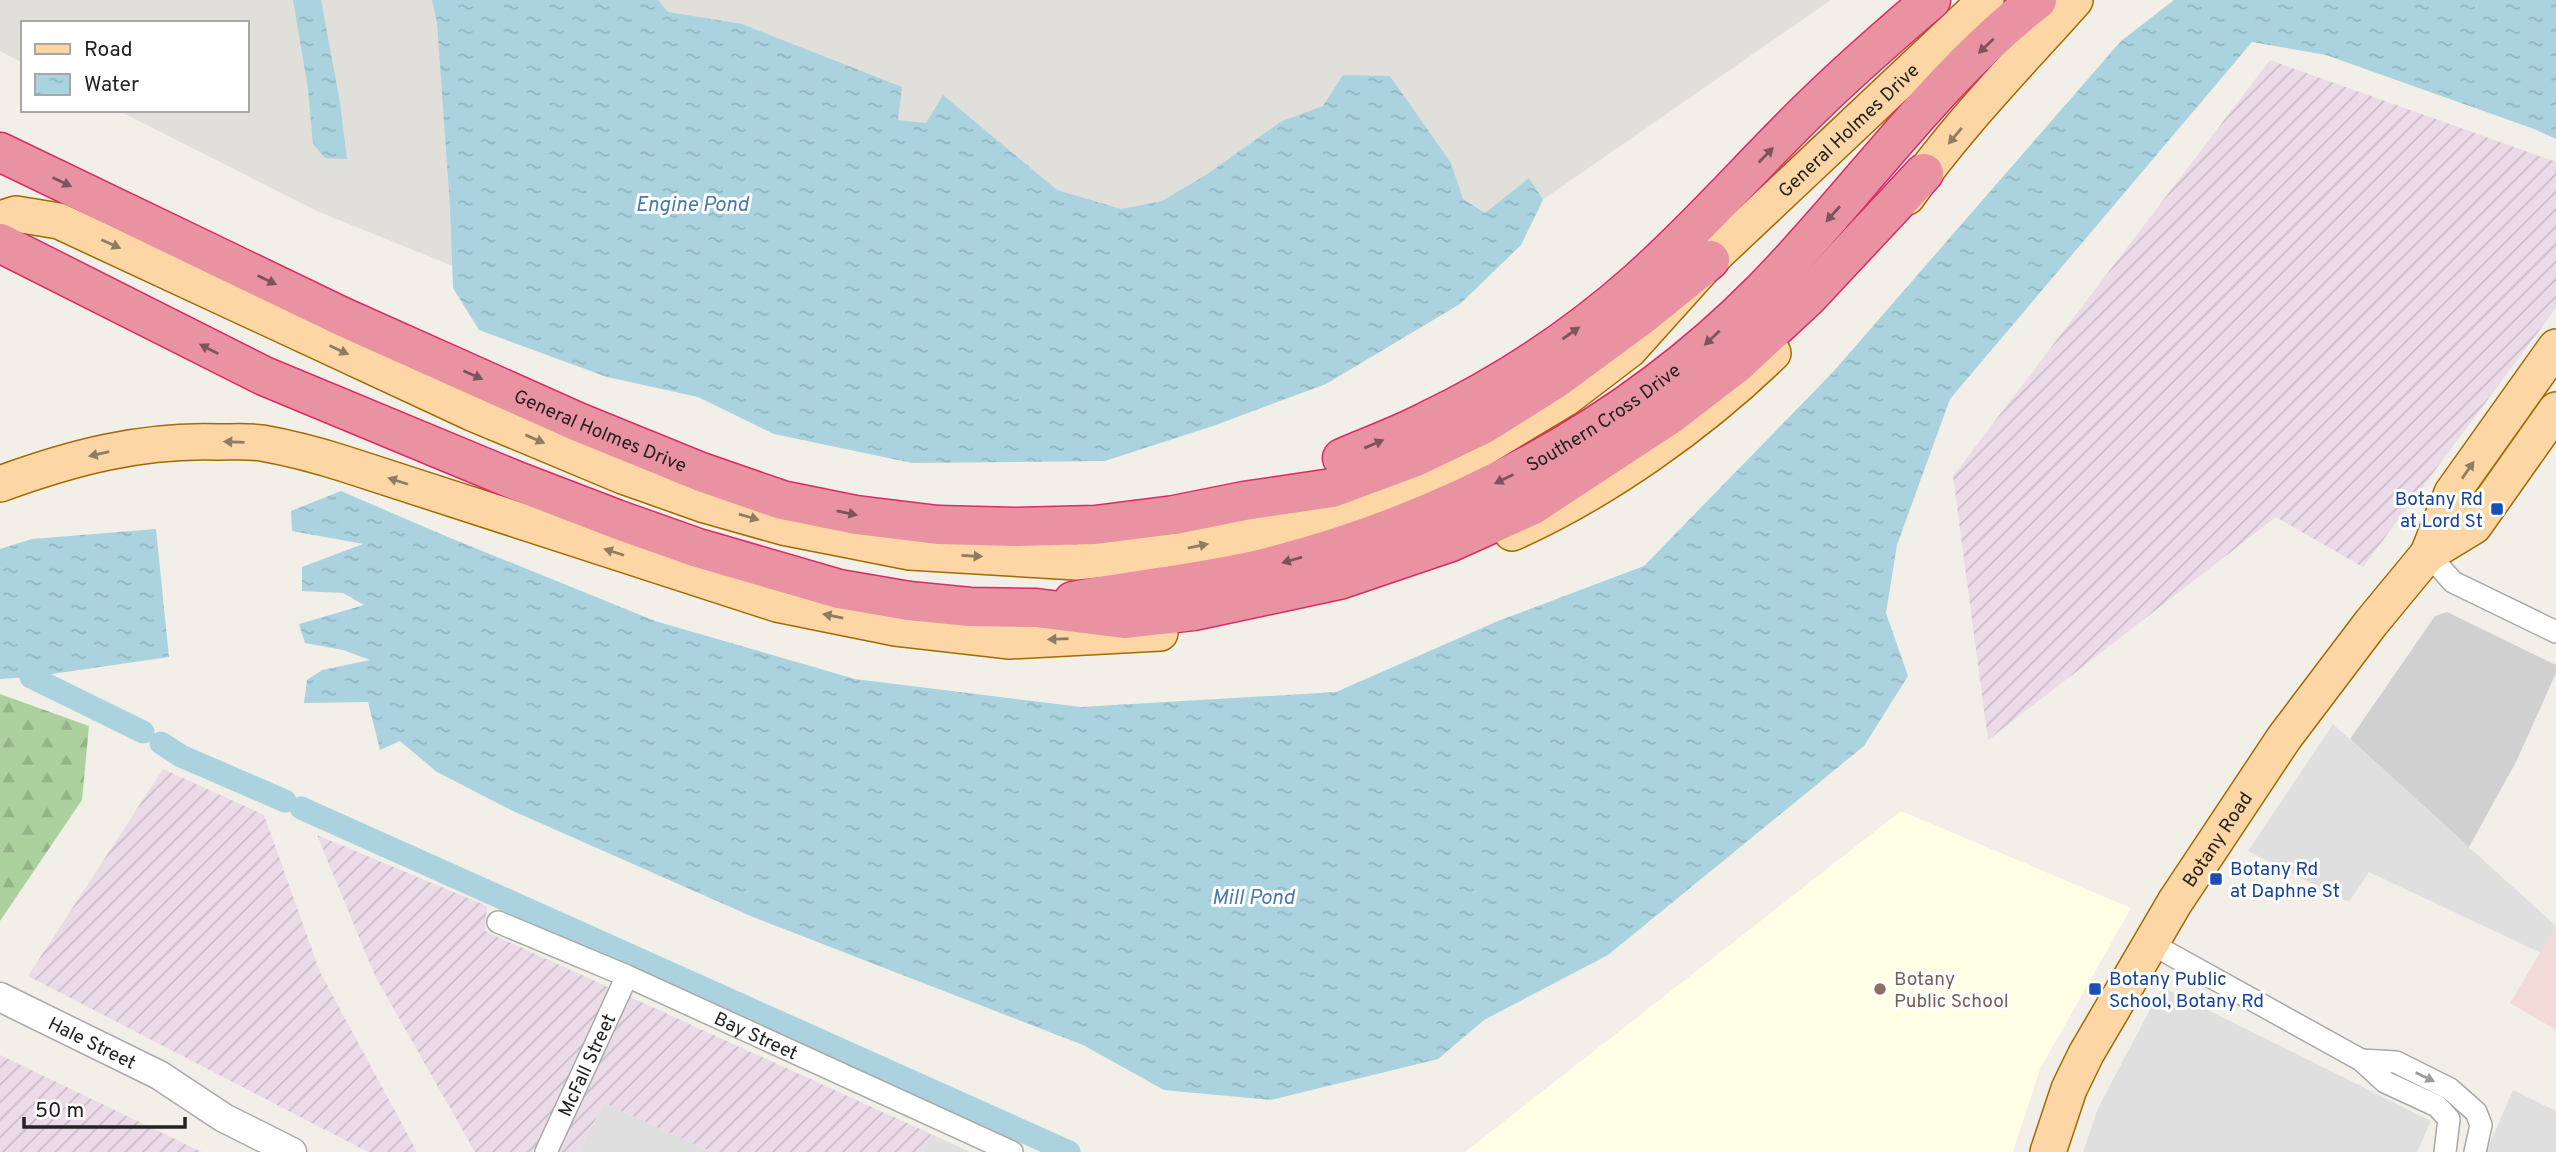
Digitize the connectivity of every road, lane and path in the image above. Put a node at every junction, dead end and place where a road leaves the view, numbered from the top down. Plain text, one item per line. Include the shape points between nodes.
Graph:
1 (1931, 0) edge
2 (1986, 0) edge
3 (2037, 0) edge
4 (2075, 0) edge
5 (0, 152) edge
6 (1924, 173) junction
7 (0, 219) edge
8 (0, 243) edge
9 (1710, 260) junction
10 (2556, 347) edge
11 (2556, 410) edge
12 (0, 484) edge
13 (1244, 501) junction
14 (2428, 554) junction
15 (1036, 608) junction
16 (2556, 632) edge
17 (498, 922) dead end
18 (2150, 943) junction
19 (627, 976) junction
20 (6, 1000) edge
21 (2361, 1060) junction
22 (292, 1152) edge
23 (546, 1152) edge
24 (1012, 1152) edge
25 (2048, 1152) edge
26 (2445, 1152) edge
27 (2475, 1152) edge

13 -> 1 highway via 1424,423 1496,385 1577,330 1635,284 1719,205 1812,107
2 - 9 main road, General Holmes Drive
3 -> 15 highway, Southern Cross Drive via 1959,71 1762,292 1699,350 1620,410 1529,466 1381,533 1264,568
4 -> 6 main road
5 -> 13 highway, General Holmes Drive via 343,317 566,417 782,500 938,525 1015,527 1095,525
6 -> 12 main road via 1859,265 1738,387 1654,450 1554,514 1470,552 1358,592 1175,632 1010,641 896,628 777,604 302,451 258,443 166,442 119,449 55,464
6 - 15 highway via 1808,297 1736,364 1671,414 1531,506 1451,542 1339,580 1275,595 1124,619
7 -> 9 main road, General Holmes Drive via 16,214 60,220 472,412 705,505 783,527 910,552 1076,562 1178,551 1284,528 1373,498 1470,456 1566,398 1629,350
15 -> 8 highway via 970,607 839,589 616,519 264,376
9 - 13 highway via 1554,380 1484,424 1413,458 1332,488
14 -> 10 main road, Botany Road via 2452,493
11 - 14 main road, Botany Road via 2473,526
14 - 16 street via 2453,582
14 - 18 main road, Botany Road via 2314,696
17 - 19 street, Bay Street
18 - 21 street
18 - 25 main road, Botany Road via 2086,1054
19 - 23 street, McFall Street
19 - 24 street, Bay Street
20 - 22 street, Hale Street via 159,1075 224,1118
21 - 26 street via 2385,1082 2437,1106 2449,1119
21 -> 27 street via 2396,1062 2450,1089 2476,1112 2481,1125

